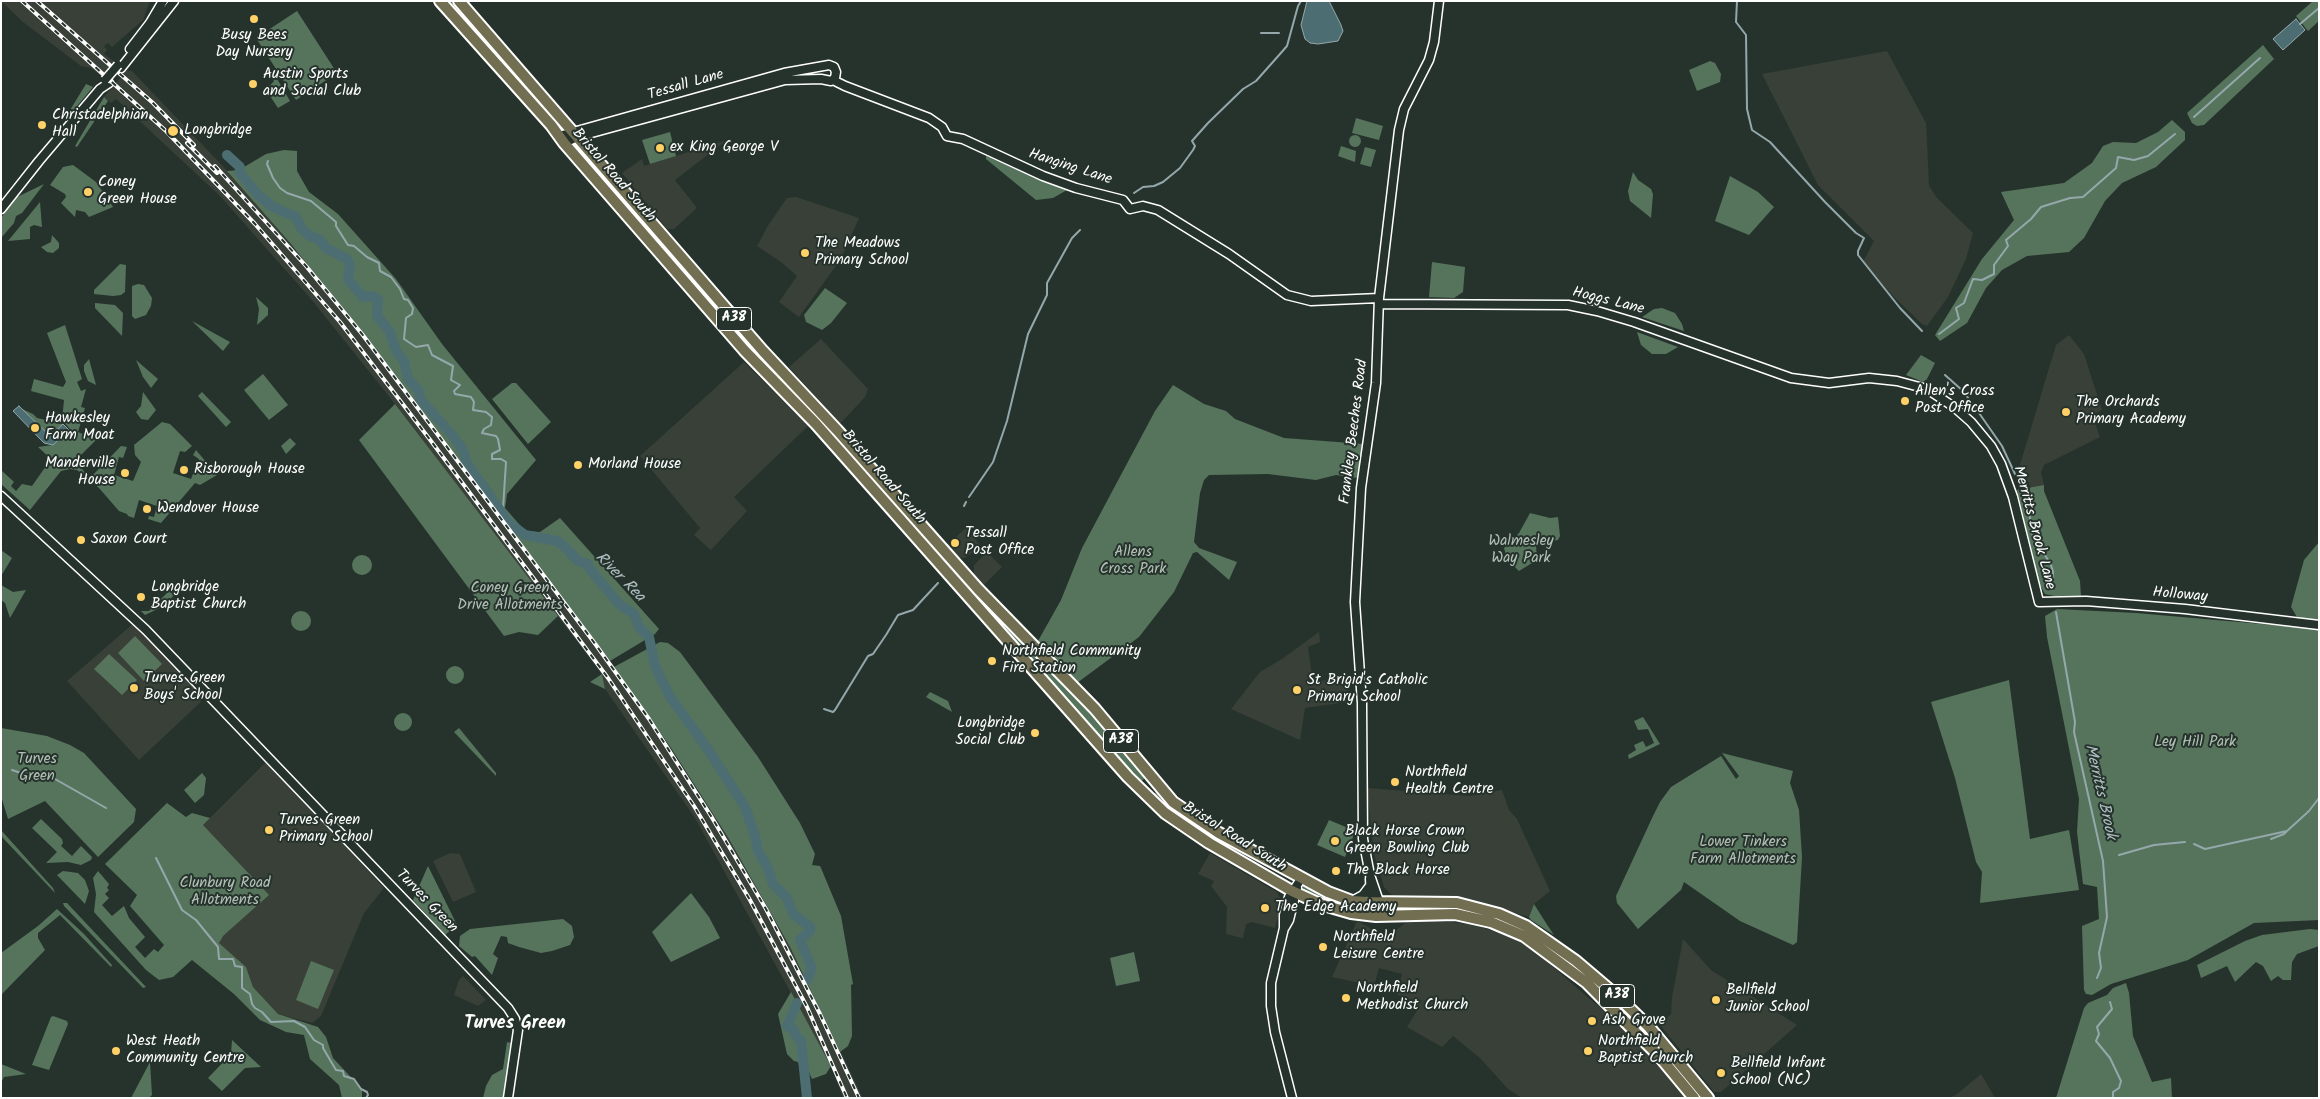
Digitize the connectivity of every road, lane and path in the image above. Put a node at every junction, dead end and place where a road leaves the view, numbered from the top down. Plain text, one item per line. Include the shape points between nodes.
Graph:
1 (165, 1) edge
2 (174, 1) edge
3 (440, 1) edge
4 (459, 1) edge
5 (1439, 1) edge
6 (497, 43) junction
7 (120, 66) junction
8 (821, 68) junction
9 (502, 71) junction
10 (821, 79) junction
11 (833, 80) junction
12 (598, 132) junction
13 (569, 138) junction
14 (589, 151) junction
15 (618, 185) junction
16 (1, 209) edge
17 (624, 212) junction
18 (1379, 301) junction
19 (1791, 378) joint
20 (854, 449) junction
21 (846, 458) junction
22 (1, 496) edge
23 (2039, 602) joint
24 (2319, 625) edge
25 (1030, 642) junction
26 (1019, 654) junction
27 (1149, 774) junction
28 (1137, 786) junction
29 (1159, 786) junction
30 (1149, 797) junction
31 (1370, 875) junction
32 (1370, 886) junction
33 (1297, 888) junction
34 (1352, 901) junction
35 (1377, 902) junction
36 (1380, 916) junction
37 (1515, 925) junction
38 (508, 1098) edge
39 (1292, 1098) edge
40 (1694, 1098) edge
41 (1708, 1098) edge

1 - 7 street
2 - 7 street
3 - 9 highway, Bristol Road South / A38
4 - 6 highway, Bristol Road South / A38
5 - 18 street, Frankley Beeches Road via 1436,35 1429,60 1404,108 1399,130
6 - 9 highway via 496,50 507,65
6 - 13 highway, Bristol Road South / A38
7 - 16 street, bridge
8 - 10 street
8 - 11 street via 826,65 834,68 836,75
8 - 13 street, Tessall Lane via 784,73
9 - 13 highway, Bristol Road South / A38
10 - 11 street via 826,82
10 - 12 street, Tessall Lane via 785,80
11 - 18 street, Hanging Lane via 929,118 942,127 947,136 963,139 1043,176 1123,200 1130,209 1144,206 1158,210 1236,258 1287,295 1310,301
12 - 13 street, Tessall Lane
12 - 14 street via 591,140
13 - 14 highway, Bristol Road South / A38
13 - 17 highway, Bristol Road South / A38 via 612,191
14 - 15 highway, Bristol Road South / A38
15 - 17 highway via 629,203
15 - 20 highway, Bristol Road South / A38 via 738,324
17 - 21 highway, Bristol Road South / A38 via 744,350
18 - 19 street, Hoggs Lane via 1568,305 1634,322
18 - 31 street, Frankley Beeches Road via 1376,383 1360,488 1355,602 1362,703 1363,839
19 - 23 street, Merritts Brook Lane via 1829,383 1869,378 1897,381 1927,389 1954,407 1981,434 2002,464
20 - 21 highway
20 - 25 highway, Bristol Road South / A38
21 - 26 highway, Bristol Road South / A38
22 - 38 street, Turves Green via 146,630 508,1008 518,1030
23 - 24 street, Holloway via 2086,601 2186,609
25 - 26 highway
25 - 27 highway, Bristol Road South / A38 via 1095,709
26 - 28 highway, Bristol Road South / A38
27 - 28 highway via 1146,782
27 - 29 highway, Bristol Road South / A38
28 - 30 highway, Bristol Road South / A38
29 - 30 highway
29 - 33 highway, Bristol Road South / A38 via 1187,813
30 - 33 highway, Bristol Road South / A38 via 1180,825
31 - 32 street, Frankley Beeches Road
31 - 35 street, Frankley Beeches Road
32 - 34 street
32 - 35 street, Frankley Beeches Road
33 - 34 highway, Bristol Road South / A38 via 1328,892
33 - 36 highway, Bristol Road South / A38 via 1351,913
33 - 39 street via 1273,969 1271,1006
34 - 35 highway, A38
35 - 36 street, Frankley Beeches Road
35 - 37 highway, A38 via 1457,903 1492,912
36 - 37 highway, A38 via 1455,914
37 - 40 highway, A38 via 1587,983 1660,1057
37 - 41 highway, A38 via 1559,949 1616,995 1654,1032

